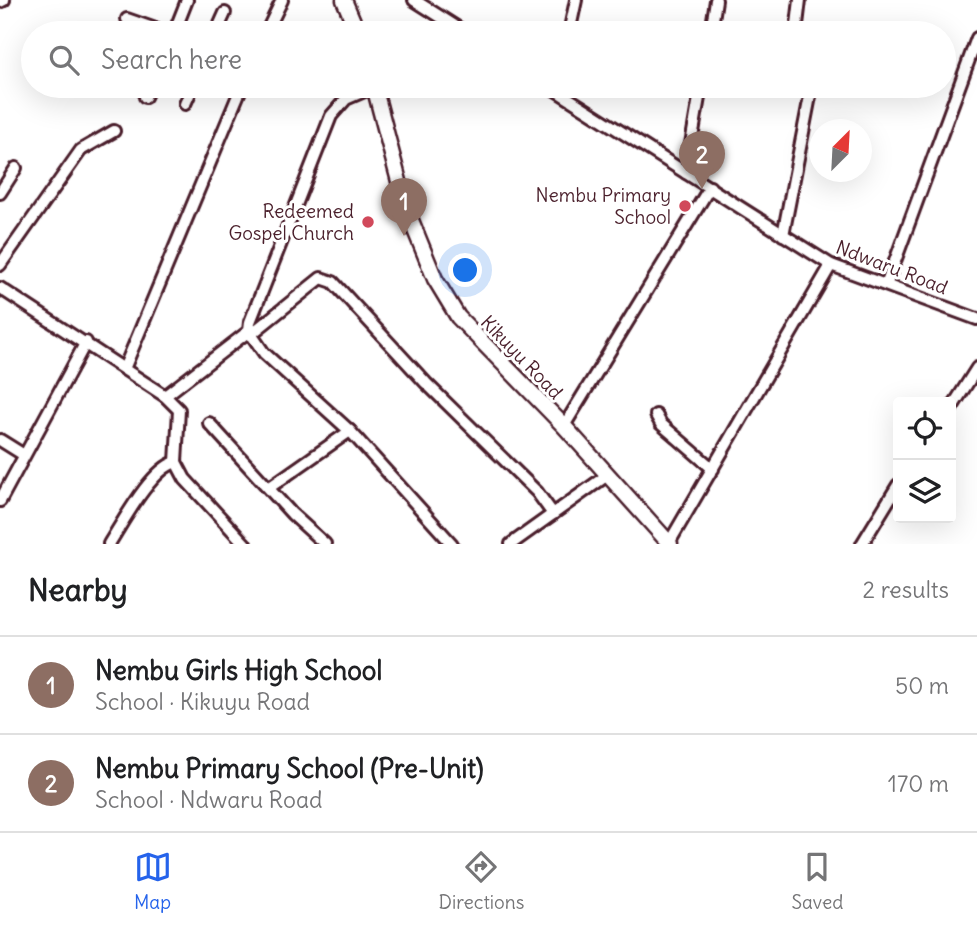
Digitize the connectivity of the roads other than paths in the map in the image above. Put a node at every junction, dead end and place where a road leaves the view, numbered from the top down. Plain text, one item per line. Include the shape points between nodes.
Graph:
1 (187, 0) edge
2 (282, 0) edge
3 (344, 0) edge
4 (414, 0) edge
5 (576, 0) edge
6 (716, 0) edge
7 (800, 0) edge
8 (225, 13) dead end
9 (127, 19) dead end
10 (133, 21) edge
11 (179, 21) edge
12 (221, 21) edge
13 (272, 21) edge
14 (353, 21) edge
15 (447, 21) edge
16 (572, 21) edge
17 (712, 21) edge
18 (797, 21) edge
19 (977, 38) edge
20 (956, 95) edge
21 (188, 98) edge
22 (237, 98) edge
23 (348, 98) edge
24 (377, 98) edge
25 (571, 98) edge
26 (699, 98) edge
27 (810, 98) edge
28 (955, 98) edge
29 (185, 104) dead end
30 (114, 131) dead end
31 (16, 168) dead end
32 (686, 173) junction
33 (710, 187) junction
34 (0, 193) edge
35 (783, 235) junction
36 (0, 265) edge
37 (831, 265) junction
38 (887, 283) junction
39 (0, 288) edge
40 (977, 319) edge
41 (250, 333) junction
42 (86, 342) junction
43 (977, 368) edge
44 (124, 369) junction
45 (165, 396) junction
46 (956, 401) edge
47 (656, 415) dead end
48 (209, 423) dead end
49 (564, 426) junction
50 (350, 431) junction
51 (0, 440) edge
52 (24, 455) junction
53 (176, 461) junction
54 (713, 469) junction
55 (606, 476) junction
56 (270, 487) junction
57 (893, 493) edge
58 (0, 501) edge
59 (553, 514) junction
60 (109, 544) edge
61 (245, 544) edge
62 (325, 544) edge
63 (452, 544) edge
64 (511, 544) edge
65 (669, 544) edge
66 (862, 544) edge

1 - 11 street
2 - 13 street
3 - 14 main road
4 - 15 street
5 - 16 street
6 - 17 street
7 - 18 street
8 - 12 street
9 - 10 street
19 - 20 street
21 - 29 street
22 - 44 street
23 - 41 street via 331,116 272,261
24 - 49 main road, Kikuyu Road via 405,208 435,279 478,341
25 - 32 street, Ndwaru Road
26 - 32 street
27 - 35 street
28 - 38 street
30 - 36 street via 81,150
31 - 34 street
32 - 33 street, Ndwaru Road
33 - 35 street, Ndwaru Road
33 - 49 street
35 - 37 street, Ndwaru Road
37 - 38 street, Ndwaru Road
37 - 54 street
38 - 40 street, Ndwaru Road
39 - 42 street
41 - 45 street
41 - 50 street via 264,353
41 - 59 street via 321,278 333,282 426,383 537,492
42 - 44 street
42 - 52 street
43 - 46 street
44 - 45 street
45 - 53 street via 179,410
47 - 54 street
48 - 56 street
49 - 55 main road, Kikuyu Road
50 - 56 street
50 - 63 street
51 - 52 street
52 - 58 street
53 - 60 street via 166,464
53 - 61 street via 185,480
54 - 65 street
55 - 59 street
55 - 65 main road, Kikuyu Road
56 - 62 street
57 - 66 street
59 - 64 street

